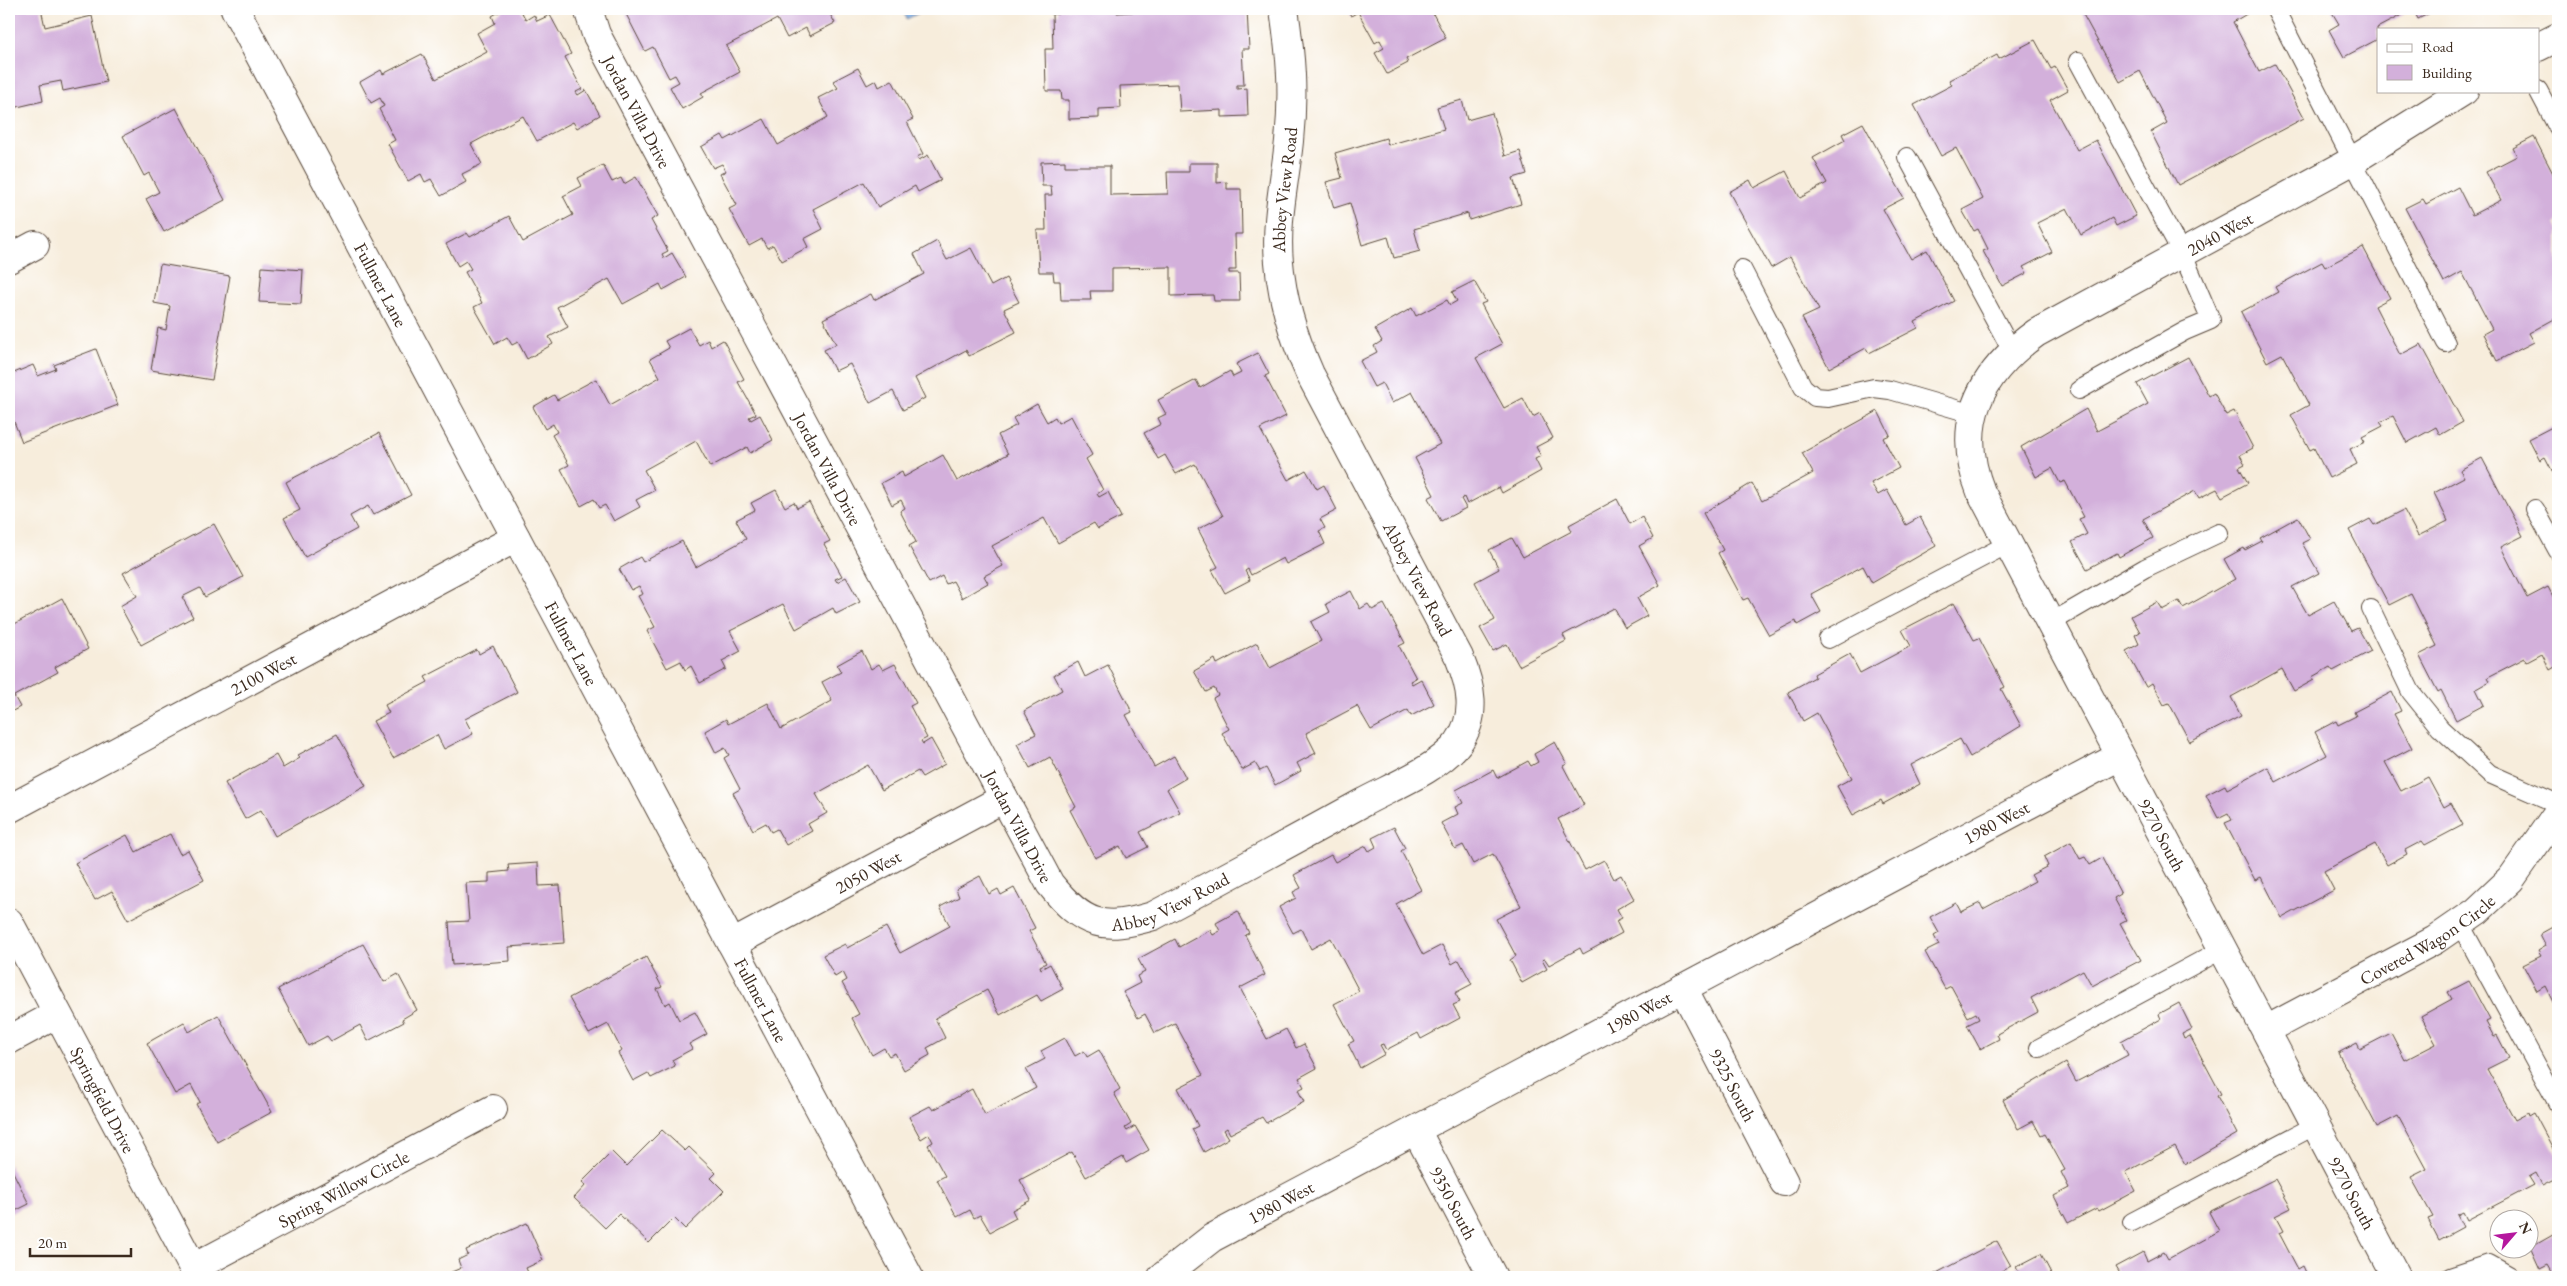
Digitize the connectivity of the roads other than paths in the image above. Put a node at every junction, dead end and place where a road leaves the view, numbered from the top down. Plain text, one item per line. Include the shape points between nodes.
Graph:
1 (235, 9) edge
2 (588, 9) edge
3 (1284, 9) edge
4 (2275, 9) edge
5 (2558, 37) edge
6 (2540, 46) edge
7 (2078, 61) dead end
8 (2462, 92) edge
9 (2539, 92) edge
10 (2558, 128) edge
11 (1907, 157) dead end
12 (2352, 161) junction
13 (35, 245) dead end
14 (2183, 255) junction
15 (9, 259) edge
16 (1742, 269) dead end
17 (2446, 343) dead end
18 (2012, 351) junction
19 (1985, 384) joint
20 (2079, 390) dead end
21 (1973, 414) junction
22 (2535, 509) dead end
23 (2219, 533) dead end
24 (516, 538) junction
25 (2008, 544) junction
26 (2558, 551) edge
27 (2371, 609) dead end
28 (2050, 623) junction
29 (1828, 639) dead end
30 (2120, 756) junction
31 (1004, 798) junction
32 (2558, 804) edge
33 (9, 809) edge
34 (2558, 812) edge
35 (1082, 918) joint
36 (9, 922) edge
37 (2460, 924) junction
38 (732, 944) junction
39 (2222, 949) junction
40 (1683, 988) junction
41 (58, 1014) junction
42 (2266, 1030) junction
43 (9, 1040) edge
44 (2039, 1048) dead end
45 (2558, 1104) edge
46 (493, 1109) dead end
47 (2316, 1125) junction
48 (1416, 1130) junction
49 (1784, 1182) dead end
50 (2132, 1222) dead end
51 (196, 1272) edge
52 (909, 1277) edge
53 (1162, 1277) edge
54 (1493, 1277) edge
55 (2396, 1277) edge
56 (2450, 1277) edge
57 (2512, 1277) edge

1 - 24 street, Fullmer Lane
2 - 31 street, Jordan Villa Drive via 596,34
3 - 35 street, Abbey View Road via 1292,63 1292,102 1279,220 1279,260 1289,317 1310,374 1460,657 1472,700 1468,723 1458,742 1442,759 1153,916 1128,923 1105,924
4 - 12 lane
5 - 6 street
7 - 14 lane
8 - 12 street, 2040 West
9 - 10 lane
11 - 18 lane
12 - 14 street, 2040 West
12 - 17 lane
13 - 15 street
14 - 18 street, 2040 West via 2036,333
14 - 20 lane via 2211,320
16 - 21 lane via 1803,387 1815,397 1828,398 1874,388
18 - 19 street, 2040 West
19 - 21 street, 9270 South
21 - 25 street, 9270 South via 1969,445 1972,469
22 - 26 lane
23 - 28 lane via 2144,568
24 - 33 street, 2100 West
24 - 38 street, Fullmer Lane
25 - 28 street, 9270 South
25 - 29 lane
27 - 32 lane via 2411,692 2440,728 2490,774
28 - 30 street, 9270 South
30 - 39 street, 9270 South
30 - 40 street, 1980 West
31 - 35 street, Jordan Villa Drive via 1050,884
31 - 38 street, 2050 West
34 - 37 street, Covered Wagon Circle via 2511,879
36 - 41 street, Springfield Drive
37 - 42 street, Covered Wagon Circle
37 - 45 lane
38 - 52 street, Fullmer Lane
39 - 42 street, 9270 South
39 - 44 lane
40 - 48 street, 1980 West
40 - 49 street, 9325 South
41 - 43 street
41 - 51 street, Springfield Drive
42 - 47 street, 9270 South
46 - 51 street, Spring Willow Circle
47 - 50 lane
47 - 55 street, 9270 South
48 - 53 street, 1980 West via 1212,1238
48 - 54 street, 9350 South
56 - 57 lane via 2489,1264

